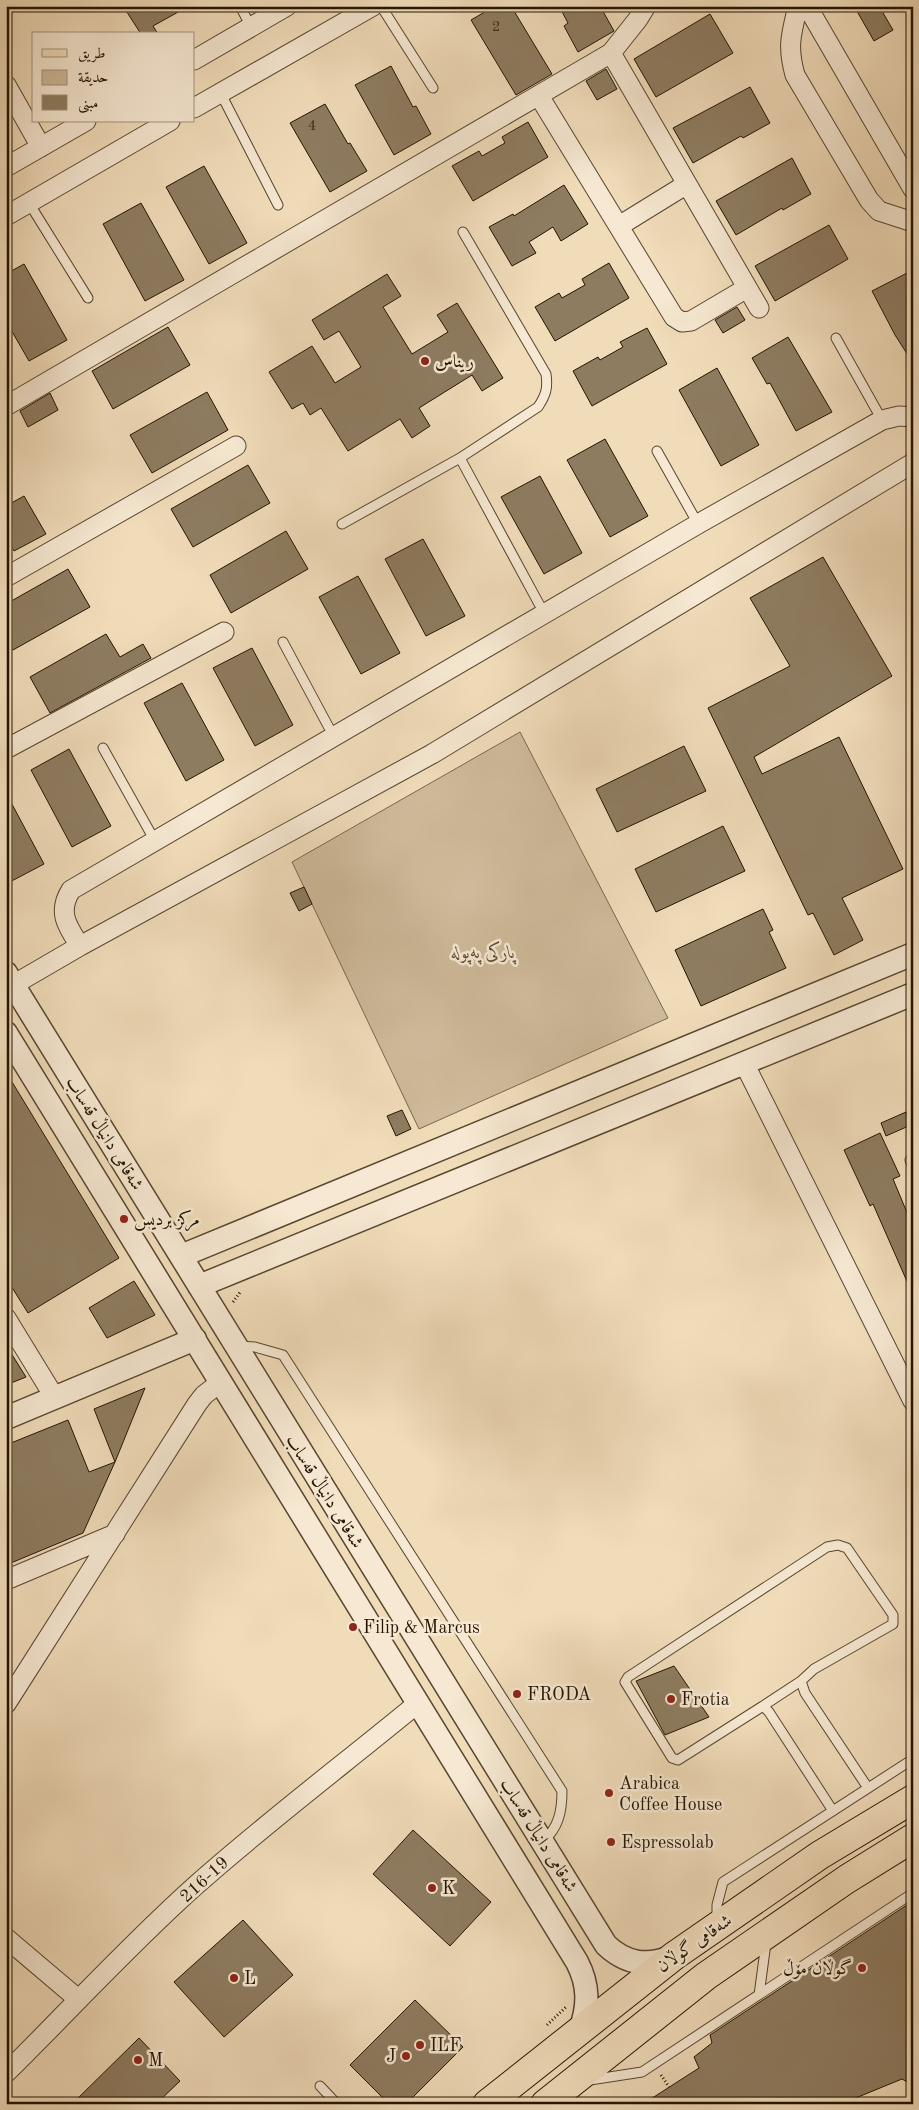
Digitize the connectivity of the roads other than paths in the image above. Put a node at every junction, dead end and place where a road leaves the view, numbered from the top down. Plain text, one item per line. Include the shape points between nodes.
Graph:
1 (240, 6) edge
2 (287, 6) edge
3 (373, 6) edge
4 (381, 6) edge
5 (646, 6) edge
6 (798, 6) edge
7 (807, 6) edge
8 (251, 27) junction
9 (611, 53) junction
10 (195, 59) edge
11 (6, 85) edge
12 (433, 88) dead end
13 (220, 92) junction
14 (539, 96) junction
15 (195, 107) edge
16 (84, 122) edge
17 (168, 122) edge
18 (41, 147) junction
19 (6, 167) edge
20 (687, 184) junction
21 (913, 188) edge
22 (28, 203) junction
23 (278, 205) dead end
24 (6, 216) edge
25 (913, 222) edge
26 (619, 226) junction
27 (464, 232) dead end
28 (747, 288) junction
29 (88, 298) dead end
30 (759, 308) dead end
31 (836, 338) dead end
32 (6, 406) edge
33 (913, 417) edge
34 (882, 420) junction
35 (236, 446) dead end
36 (657, 451) dead end
37 (460, 458) junction
38 (913, 463) edge
39 (342, 524) dead end
40 (698, 524) junction
41 (6, 577) edge
42 (545, 615) junction
43 (224, 632) dead end
44 (283, 642) dead end
45 (334, 738) junction
46 (103, 748) dead end
47 (6, 749) edge
48 (155, 841) junction
49 (80, 946) junction
50 (913, 954) edge
51 (10, 979) edge
52 (913, 994) edge
53 (6, 1033) edge
54 (744, 1063) junction
55 (89, 1107) junction
56 (61, 1122) junction
57 (181, 1256) junction
58 (199, 1286) junction
59 (6, 1318) edge
60 (194, 1339) junction
61 (236, 1346) junction
62 (221, 1382) junction
63 (55, 1398) junction
64 (913, 1400) edge
65 (6, 1418) edge
66 (115, 1534) junction
67 (6, 1580) edge
68 (801, 1681) junction
69 (418, 1703) junction
70 (6, 1704) edge
71 (763, 1706) junction
72 (913, 1759) edge
73 (868, 1788) junction
74 (913, 1799) edge
75 (832, 1811) junction
76 (913, 1838) edge
77 (543, 1841) junction
78 (913, 1893) edge
79 (717, 1926) junction
80 (768, 1933) junction
81 (6, 1938) edge
82 (604, 1941) junction
83 (572, 1954) junction
84 (674, 1956) junction
85 (759, 1995) junction
86 (78, 1999) junction
87 (580, 2030) junction
88 (6, 2073) edge
89 (570, 2084) junction
90 (320, 2086) dead end
91 (548, 2103) edge
92 (337, 2104) edge
93 (487, 2104) edge

1 - 8 lane
2 - 8 street
3 - 13 street
4 - 12 lane
5 - 9 street
6 - 25 street via 790,39 790,57 796,75 869,200 879,211
7 - 21 street
8 - 10 street
9 - 14 street
9 - 20 street
11 - 18 street
13 - 15 street
13 - 23 lane
14 - 26 street
14 - 32 street
16 - 18 street
17 - 22 street
18 - 19 street
20 - 26 street
20 - 28 street
22 - 24 street
22 - 29 lane
26 - 28 street via 674,317 682,322 691,321
27 - 37 lane via 546,374 548,385 546,396 538,407
28 - 30 street
31 - 34 lane
33 - 34 street
34 - 40 street
35 - 41 street
36 - 40 lane
37 - 39 lane
37 - 42 lane
38 - 49 street via 432,754
40 - 42 street
42 - 45 street
43 - 47 street
44 - 45 lane
45 - 48 street
46 - 48 lane
48 - 49 street via 71,890 63,910 67,926
49 - 51 street
50 - 57 street
51 - 55 street, شەقامی دانیاڵ قەساب
52 - 54 street
53 - 56 street, شەقامی دانیاڵ قەساب
54 - 58 street
54 - 64 street
55 - 56 street
55 - 57 street, شەقامی دانیاڵ قەساب
56 - 60 street, شەقامی دانیاڵ قەساب
57 - 58 street, شەقامی دانیاڵ قەساب
58 - 61 street, شەقامی دانیاڵ قەساب
59 - 63 street
60 - 62 street, شەقامی دانیاڵ قەساب
60 - 63 street
61 - 77 street, شەقامی دانیاڵ قەساب
61 - 77 lane via 255,1347 283,1355 562,1791 562,1810 552,1834
62 - 66 street via 197,1404
62 - 69 street, شەقامی دانیاڵ قەساب
63 - 65 street
66 - 67 street
66 - 70 street
68 - 71 lane
68 - 71 lane via 814,1669 893,1624 893,1615 848,1548 828,1547 628,1677 625,1682 672,1758 678,1760
68 - 73 lane via 805,1693
69 - 83 street, شەقامی دانیاڵ قەساب
69 - 86 street, 216-19 via 194,1887
71 - 75 lane
72 - 73 lane
73 - 75 lane
74 - 79 main road, شەقامی گوڵان via 820,1855
75 - 79 lane via 723,1882 717,1905
76 - 80 main road, شەقامی گوڵان
77 - 82 street, شەقامی دانیاڵ قەساب
78 - 85 lane
79 - 84 main road, شەقامی گوڵان
80 - 85 lane
80 - 89 main road, شەقامی گوڵان via 706,1976
81 - 86 street
82 - 83 street via 601,1953 590,1961
82 - 84 street, شەقامی دانیاڵ قەساب via 614,1953 633,1962 654,1963
83 - 87 street, شەقامی دانیاڵ قەساب via 582,1971 587,1992
84 - 87 main road, شەقامی گوڵان
85 - 89 lane via 642,2072
86 - 88 street, 216-19
87 - 93 main road, شەقامی گوڵان
89 - 91 main road, شەقامی گوڵان
90 - 92 lane

